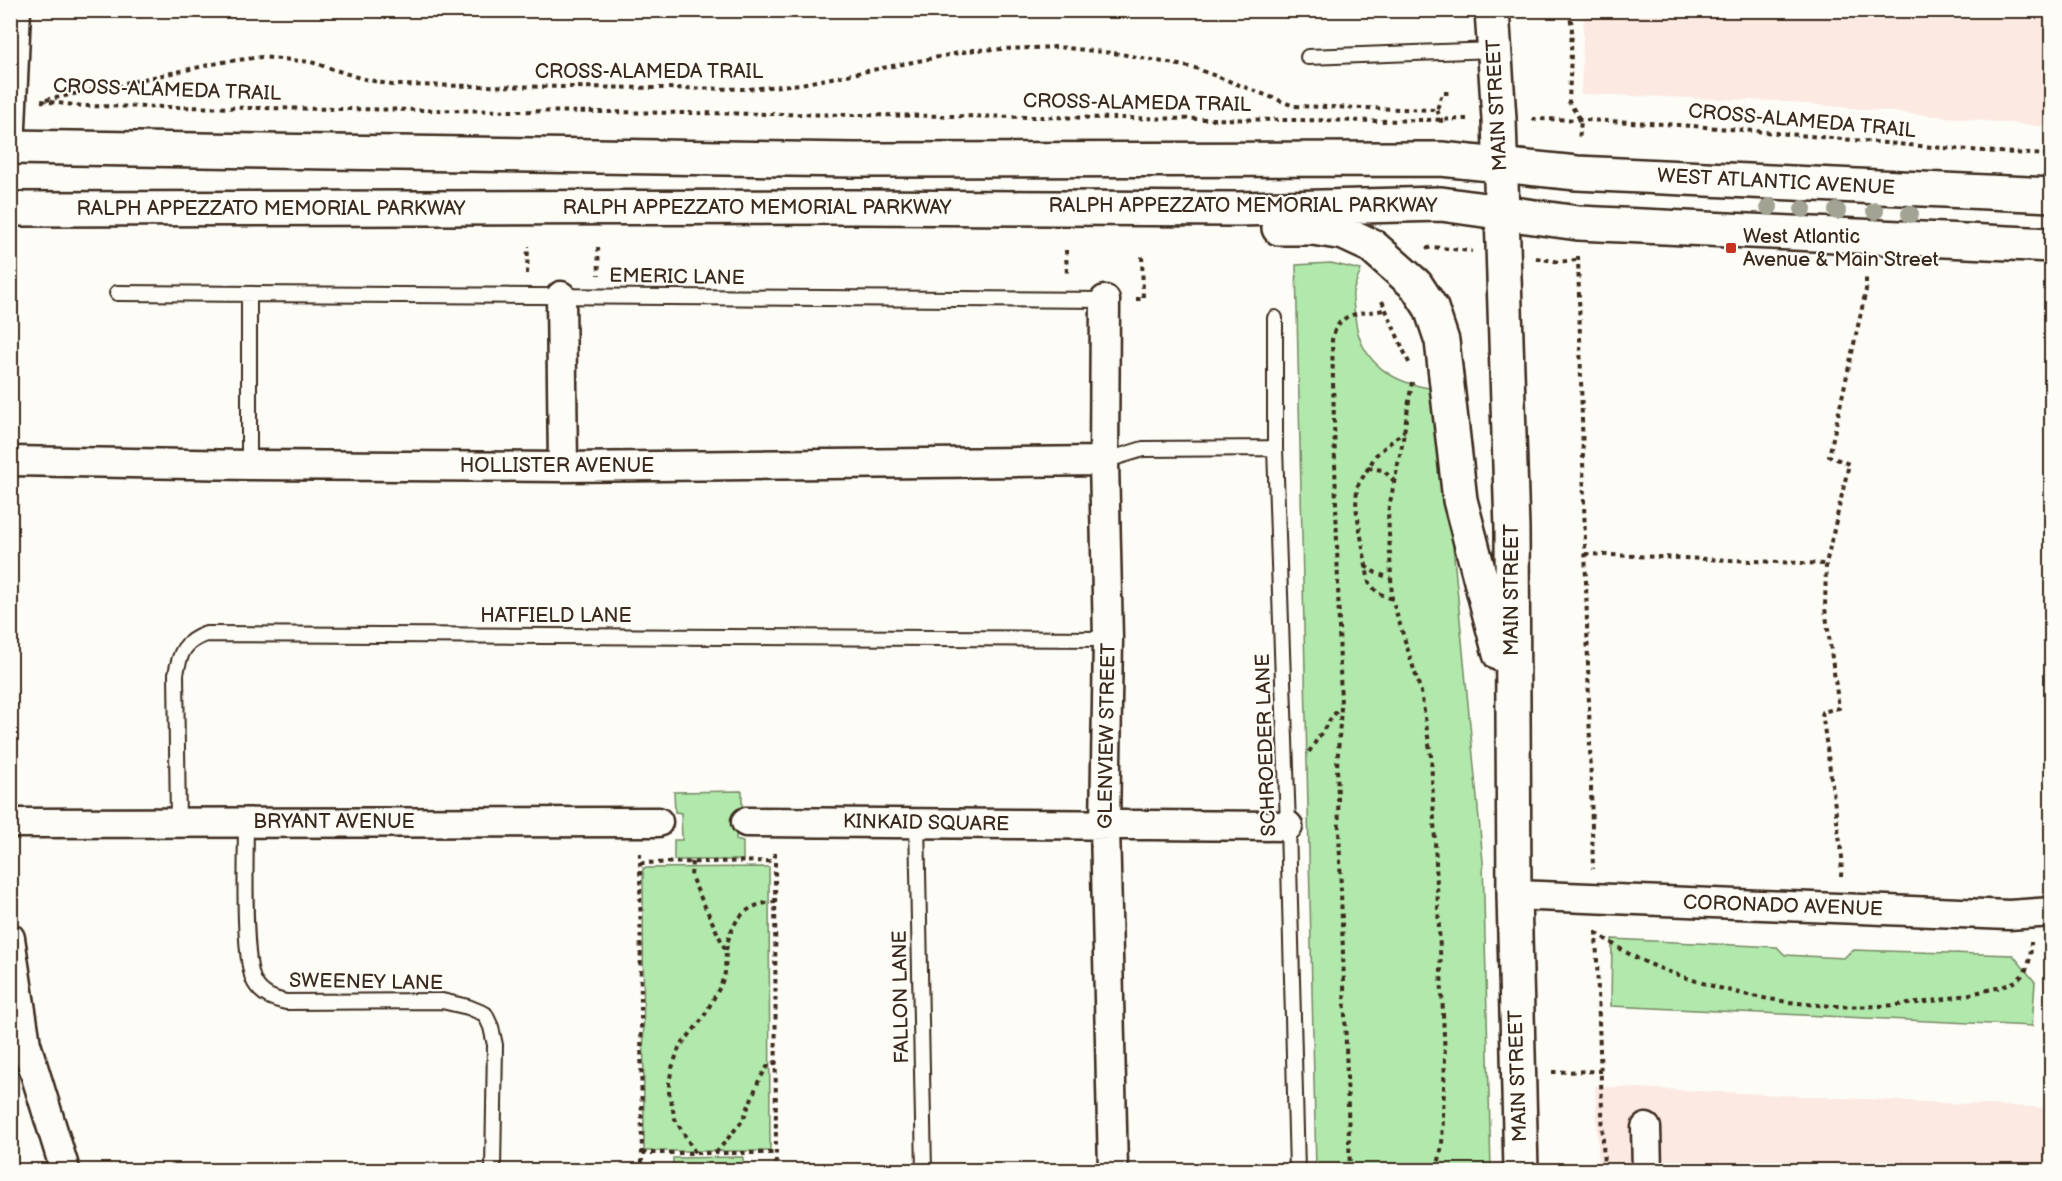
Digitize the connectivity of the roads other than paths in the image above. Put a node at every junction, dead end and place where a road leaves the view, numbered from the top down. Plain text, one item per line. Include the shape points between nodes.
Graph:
1 (1492, 10) edge
2 (14, 19) edge
3 (1494, 50) junction
4 (1308, 57) dead end
5 (11, 148) edge
6 (1501, 165) junction
7 (2052, 195) edge
8 (853, 207) junction
9 (10, 209) edge
10 (1502, 212) junction
11 (2052, 245) edge
12 (117, 293) dead end
13 (249, 294) junction
14 (561, 296) junction
15 (1105, 300) joint
16 (1275, 318) dead end
17 (1275, 448) junction
18 (10, 461) edge
19 (1104, 461) junction
20 (249, 465) junction
21 (563, 467) junction
22 (1108, 639) junction
23 (1512, 700) junction
24 (649, 821) road end
25 (178, 822) junction
26 (246, 822) junction
27 (746, 822) dead end
28 (918, 822) junction
29 (10, 823) edge
30 (1105, 826) junction
31 (1288, 826) junction
32 (1514, 895) junction
33 (2052, 912) edge
34 (10, 938) edge
35 (1646, 1128) dead end
36 (65, 1170) edge
37 (493, 1170) edge
38 (924, 1170) edge
39 (1113, 1170) edge
40 (1297, 1170) edge
41 (1521, 1170) edge
42 (1647, 1170) edge

1 - 3 street, MAIN STREET
2 - 5 street
3 - 4 lane
3 - 6 street, MAIN STREET
5 - 6 street via 854,160 1441,159
6 - 7 street, WEST ATLANTIC AVENUE via 1577,173
6 - 10 street, MAIN STREET
8 - 9 street, RALPH APPEZZATO MEMORIAL PARKWAY
8 - 10 street, RALPH APPEZZATO MEMORIAL PARKWAY via 1239,209 1440,204
8 - 23 street via 877,228 1313,228 1344,233 1372,246 1416,285 1431,308 1442,341 1460,500
10 - 11 street via 1578,223
10 - 23 street, MAIN STREET via 1512,529
12 - 13 lane, EMERIC LANE
13 - 14 lane, EMERIC LANE
13 - 20 lane
14 - 15 lane, EMERIC LANE
14 - 21 street
15 - 19 street, GLENVIEW STREET
16 - 17 lane, SCHROEDER LANE
17 - 19 lane via 1143,449
17 - 31 lane, SCHROEDER LANE
18 - 20 street, HOLLISTER AVENUE
19 - 21 street, HOLLISTER AVENUE
19 - 22 street, GLENVIEW STREET
20 - 21 street, HOLLISTER AVENUE
22 - 25 lane, HATFIELD LANE via 206,634 194,638 180,654 176,674
22 - 30 street, GLENVIEW STREET
23 - 32 street, MAIN STREET
24 - 26 street, BRYANT AVENUE
25 - 26 street, BRYANT AVENUE
25 - 29 street, BRYANT AVENUE
26 - 37 lane, SWEENEY LANE via 248,957 254,982 273,999 286,1002 442,1002 485,1014 495,1045
27 - 28 street, KINKAID SQUARE
28 - 30 street, KINKAID SQUARE
28 - 38 lane, FALLON LANE
30 - 31 street, KINKAID SQUARE
30 - 39 street, GLENVIEW STREET
31 - 40 lane, SCHROEDER LANE
32 - 33 street, CORONADO AVENUE via 2009,915
32 - 41 street, MAIN STREET
34 - 36 street via 26,1044
35 - 42 street

